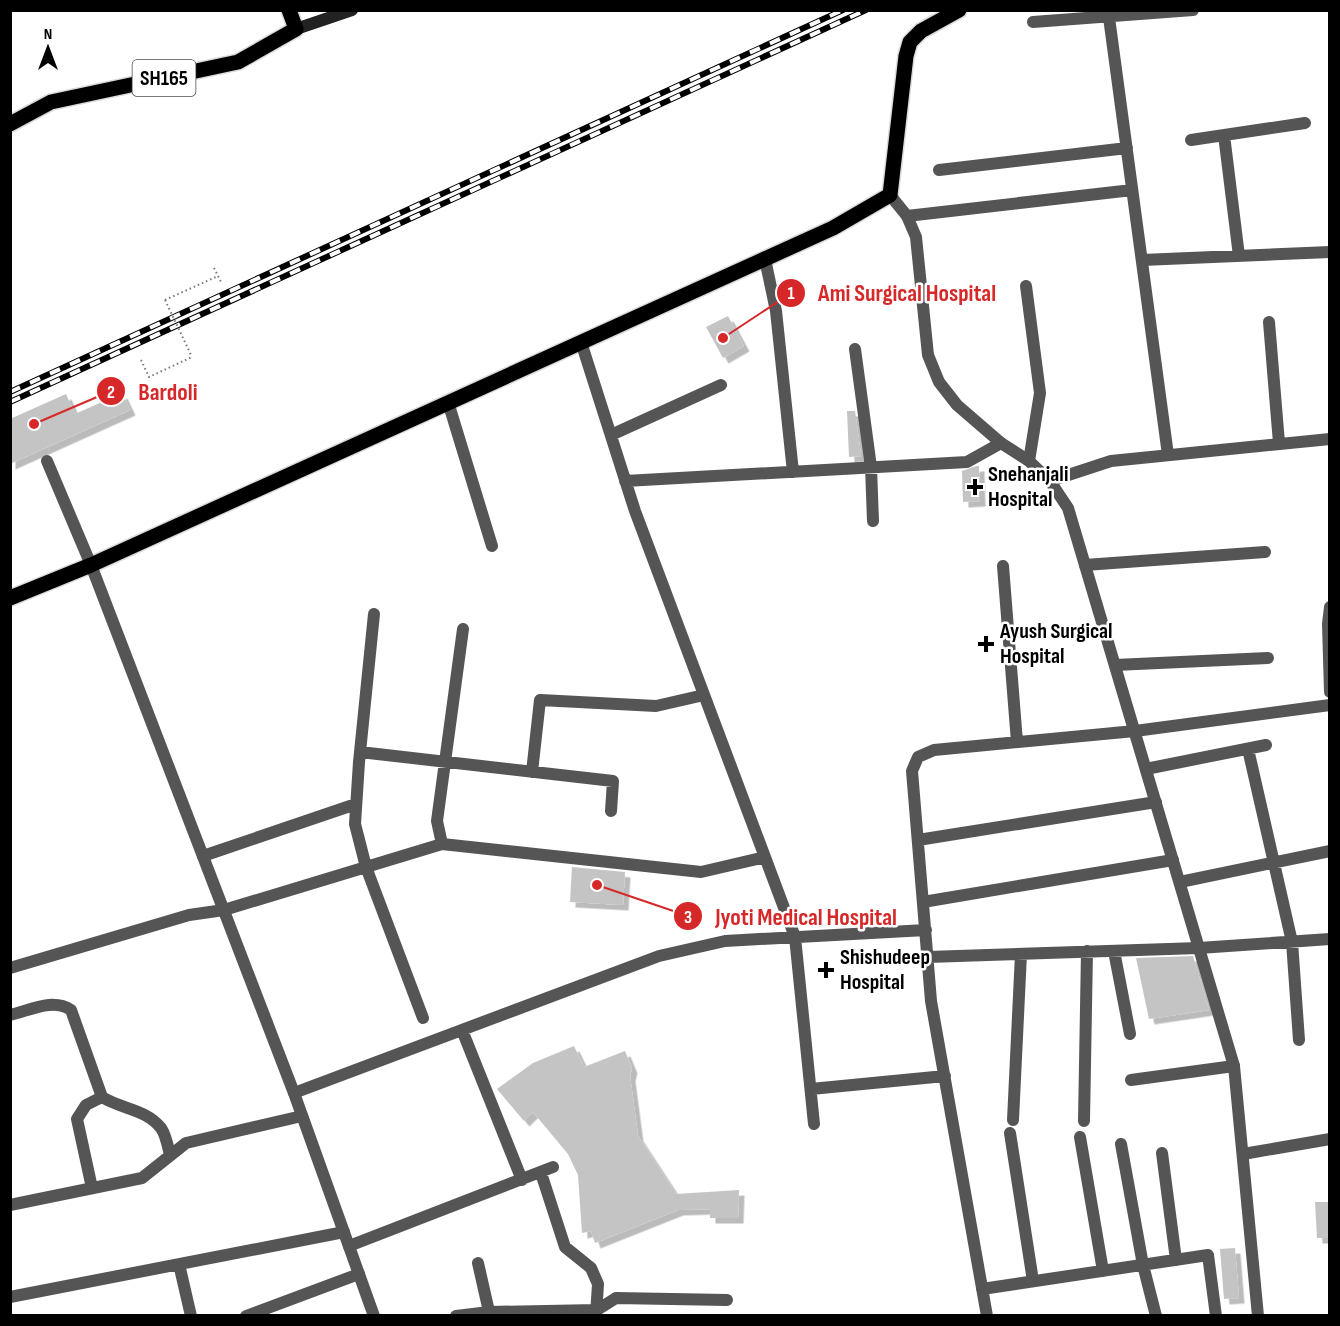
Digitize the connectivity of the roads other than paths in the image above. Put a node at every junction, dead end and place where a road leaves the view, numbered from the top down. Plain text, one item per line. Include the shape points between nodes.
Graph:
1 (289, 10) edge
2 (352, 10) edge
3 (959, 10) edge
4 (1193, 10) edge
5 (1109, 14) edge
6 (1033, 22) dead end
7 (296, 29) junction
8 (10, 123) edge
9 (1305, 123) dead end
10 (1224, 135) junction
11 (1191, 140) dead end
12 (1127, 148) junction
13 (939, 170) dead end
14 (1132, 190) junction
15 (890, 195) junction
16 (908, 216) junction
17 (1329, 252) edge
18 (1239, 256) junction
19 (765, 259) junction
20 (1142, 260) junction
21 (1026, 286) dead end
22 (1269, 322) dead end
23 (581, 342) junction
24 (855, 349) dead end
25 (721, 385) dead end
26 (448, 402) junction
27 (611, 435) junction
28 (1329, 439) edge
29 (1001, 443) junction
30 (1279, 443) junction
31 (1168, 455) junction
32 (47, 461) dead end
33 (1029, 461) junction
34 (871, 467) junction
35 (793, 472) junction
36 (626, 481) junction
37 (1050, 481) junction
38 (873, 521) dead end
39 (492, 546) dead end
40 (1265, 552) dead end
41 (91, 565) junction
42 (1085, 565) junction
43 (1003, 566) dead end
44 (10, 598) edge
45 (1329, 607) edge
46 (374, 614) dead end
47 (463, 629) dead end
48 (1268, 658) dead end
49 (1115, 665) junction
50 (1329, 692) edge
51 (704, 695) junction
52 (1329, 705) edge
53 (1135, 731) junction
54 (1017, 742) junction
55 (1266, 745) dead end
56 (1248, 749) junction
57 (360, 752) junction
58 (445, 762) junction
59 (1146, 769) junction
60 (532, 772) junction
61 (1156, 802) junction
62 (356, 804) junction
63 (611, 811) dead end
64 (918, 840) junction
65 (442, 844) junction
66 (1329, 851) edge
67 (203, 856) junction
68 (765, 857) junction
69 (1173, 860) junction
70 (1275, 862) junction
71 (366, 867) junction
72 (1180, 882) junction
73 (923, 902) junction
74 (224, 910) junction
75 (926, 930) junction
76 (795, 937) junction
77 (1329, 939) edge
78 (1292, 942) junction
79 (1199, 948) junction
80 (1087, 951) junction
81 (1114, 951) junction
82 (1021, 954) junction
83 (928, 957) junction
84 (10, 968) edge
85 (10, 1015) edge
86 (423, 1018) dead end
87 (462, 1030) junction
88 (1130, 1034) dead end
89 (1299, 1040) dead end
90 (1234, 1066) junction
91 (945, 1076) junction
92 (1131, 1080) dead end
93 (811, 1089) junction
94 (294, 1093) junction
95 (102, 1097) junction
96 (302, 1116) junction
97 (1013, 1120) dead end
98 (1084, 1121) dead end
99 (814, 1124) dead end
100 (1010, 1134) dead end
101 (1080, 1137) dead end
102 (1329, 1139) edge
103 (1121, 1144) dead end
104 (1162, 1153) dead end
105 (1243, 1154) junction
106 (170, 1155) junction
107 (554, 1167) dead end
108 (541, 1173) junction
109 (522, 1180) junction
110 (92, 1188) junction
111 (10, 1205) edge
112 (344, 1232) junction
113 (349, 1246) junction
114 (1176, 1260) junction
115 (478, 1263) dead end
116 (179, 1264) junction
117 (1143, 1265) junction
118 (1103, 1271) junction
119 (359, 1274) junction
120 (1033, 1281) junction
121 (982, 1289) junction
122 (10, 1297) edge
123 (728, 1300) dead end
124 (597, 1313) edge
125 (255, 1314) edge
126 (489, 1314) edge
127 (189, 1315) edge
128 (374, 1316) edge
129 (456, 1316) edge
130 (987, 1316) edge
131 (1156, 1316) edge
132 (1216, 1316) edge
133 (1258, 1316) edge

1 - 7 main road
2 - 7 main road
3 - 15 main road via 921,30 910,42
4 - 5 street
5 - 6 street
5 - 12 street
7 - 8 main road, SH165 via 238,62 51,102
9 - 10 street
10 - 11 street
10 - 18 street
12 - 13 street
12 - 14 street
14 - 16 street
14 - 20 street
15 - 16 street
15 - 19 main road via 833,228
16 - 29 street via 916,237 928,355 939,382 957,405
17 - 18 street
18 - 20 street
19 - 23 main road
19 - 35 street via 776,311
20 - 31 street
21 - 33 street via 1040,393
22 - 30 street
23 - 26 main road
23 - 27 street
24 - 34 street
25 - 27 street
26 - 39 street
26 - 41 main road
27 - 36 street
28 - 30 street
29 - 33 street
29 - 34 street via 967,462
30 - 31 street
31 - 37 street via 1111,461
32 - 41 street
33 - 37 street
34 - 35 street
34 - 38 street
35 - 36 street
36 - 51 street
37 - 42 street via 1068,508
40 - 42 street
41 - 44 main road
41 - 67 street
42 - 49 street
43 - 54 street
45 - 50 street
46 - 57 street
47 - 58 street
48 - 49 street
49 - 53 street
51 - 60 street via 656,706 540,700
51 - 68 street
52 - 53 street
53 - 54 street
53 - 59 street
54 - 64 street via 934,750 918,757 912,771
55 - 56 street
56 - 59 street
56 - 70 street
57 - 58 street
57 - 62 street
58 - 60 street
58 - 65 street via 437,821
59 - 61 street
60 - 63 street via 613,781
61 - 64 street
61 - 69 street
62 - 67 street
62 - 71 street via 355,824
64 - 73 street
65 - 68 street via 701,872
65 - 71 street
66 - 70 street
67 - 74 street
68 - 76 street
69 - 72 street
69 - 73 street
70 - 72 street
70 - 78 street
71 - 74 street
71 - 86 street
72 - 79 street
73 - 75 street
74 - 84 street via 189,915
74 - 94 street
75 - 76 street
75 - 83 street
76 - 87 street via 725,941 658,956
76 - 93 street
77 - 78 street
78 - 79 street
78 - 89 street
79 - 81 street
79 - 90 street
80 - 81 street
80 - 82 street
80 - 98 street
81 - 88 street
82 - 83 street
82 - 97 street
83 - 91 street via 931,1001
85 - 95 street via 52,1004 62,1004 71,1010
87 - 94 street
87 - 109 street
90 - 92 street
90 - 105 street
91 - 93 street
91 - 121 street
93 - 99 street
94 - 96 street
95 - 106 street via 150,1118 162,1130
95 - 110 street via 86,1105 77,1119
96 - 106 street via 186,1143
96 - 112 street
100 - 120 street
101 - 118 street
102 - 105 street
103 - 117 street
104 - 114 street
105 - 133 street
106 - 110 street via 142,1178
107 - 108 street
108 - 109 street
108 - 124 street via 565,1247 591,1268 598,1284
109 - 113 street
110 - 111 street
112 - 113 street
112 - 116 street
113 - 119 street
114 - 117 street
114 - 132 street via 1208,1255
115 - 126 street
116 - 122 street
116 - 127 street
117 - 118 street
117 - 131 street
118 - 120 street
119 - 125 street
119 - 128 street
120 - 121 street
121 - 130 street
123 - 124 street via 616,1298
124 - 126 street
126 - 129 street

